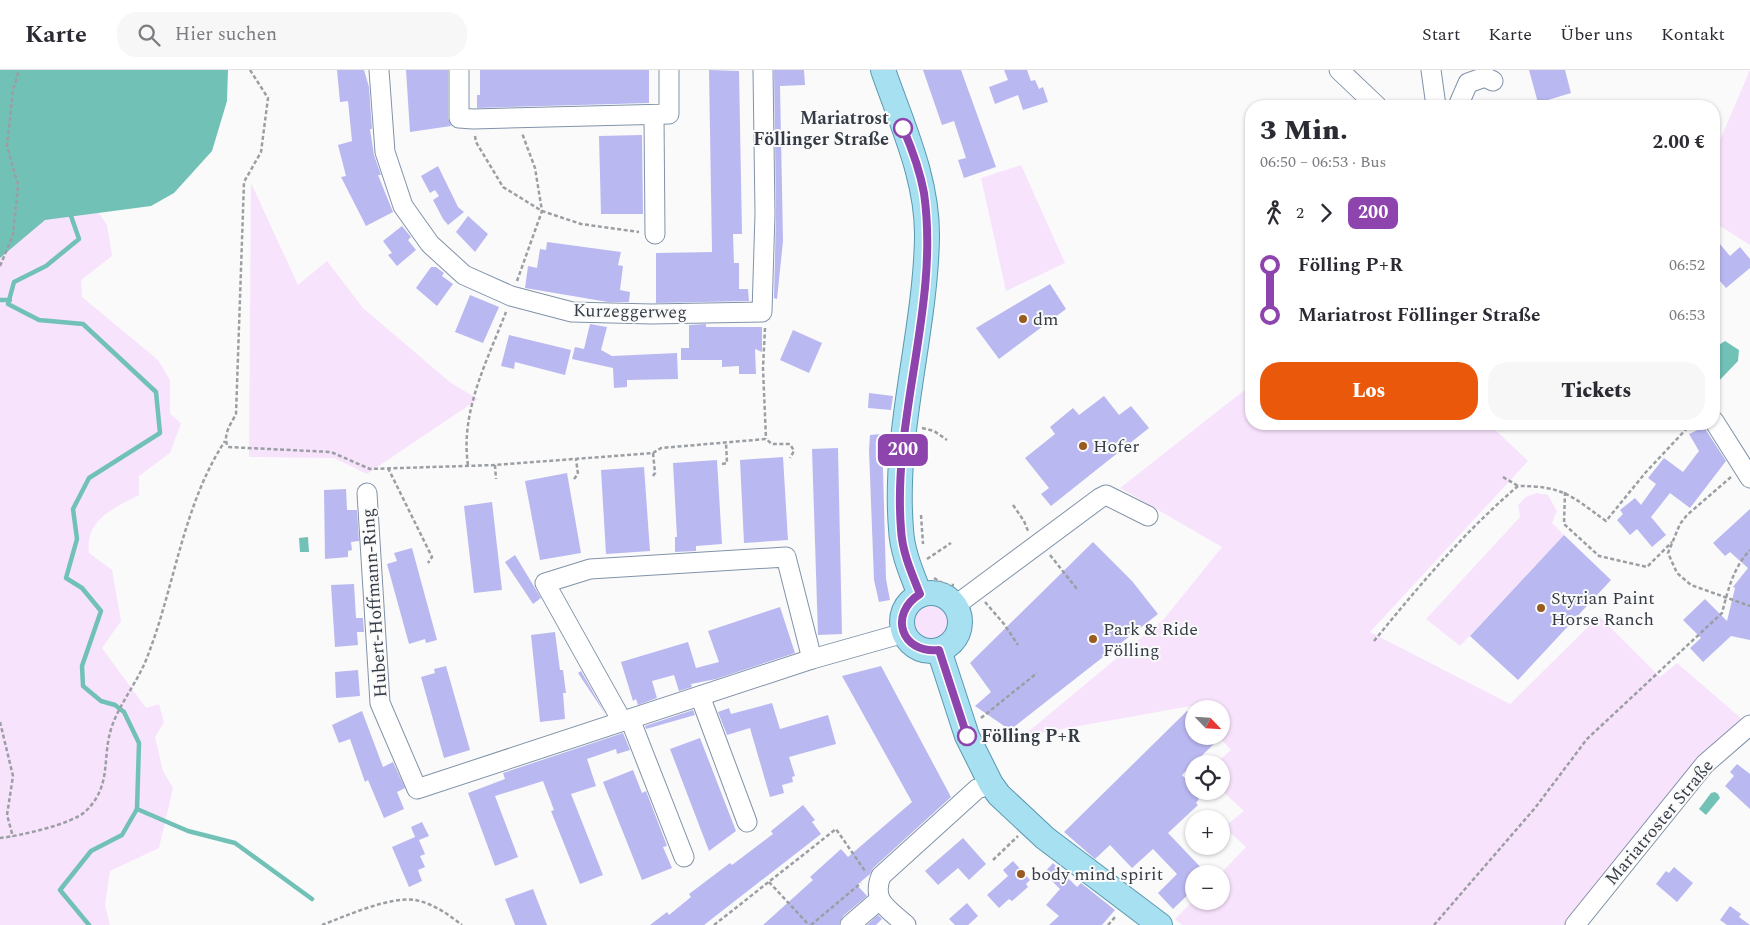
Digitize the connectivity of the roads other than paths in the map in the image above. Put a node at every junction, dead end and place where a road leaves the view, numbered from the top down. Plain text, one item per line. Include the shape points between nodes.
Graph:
1 (379, 70) edge
2 (459, 70) edge
3 (669, 70) edge
4 (763, 70) edge
5 (883, 70) edge
6 (1339, 70) edge
7 (1430, 70) edge
8 (1493, 81) dead end
9 (1370, 100) edge
10 (1435, 100) edge
11 (1461, 100) edge
12 (654, 116) junction
13 (655, 234) road end
14 (1720, 430) edge
15 (1746, 473) edge
16 (367, 493) dead end
17 (1148, 516) dead end
18 (926, 585) junction
19 (956, 595) junction
20 (904, 633) junction
21 (939, 650) junction
22 (812, 659) junction
23 (700, 696) junction
24 (626, 720) junction
25 (1750, 725) edge
26 (991, 784) junction
27 (747, 822) dead end
28 (684, 857) dead end
29 (878, 895) junction
30 (850, 925) edge
31 (906, 925) edge
32 (1160, 925) edge
33 (1574, 925) edge

1 - 4 street, Kurzeggerweg via 385,152 404,206 430,244 464,274 511,296 572,312 651,314 762,312 765,214
2 - 12 street via 459,118
3 - 12 street via 669,114
5 - 18 main road via 918,167 926,218 923,294 900,484 901,531 910,571
6 - 9 street
7 - 10 street
8 - 11 street via 1485,77 1468,84
12 - 13 street
14 - 15 street
16 - 24 street, Hubert-Hoffmann-Ring via 380,703 417,789
17 - 19 street via 1106,495 1033,538
18 - 19 main road via 940,594
18 - 20 main road via 906,606
19 - 21 main road via 960,615 957,637 949,646
20 - 21 main road via 918,648
20 - 22 street, Hubert-Hoffmann-Ring
21 - 26 main road via 967,736
22 - 23 street, Hubert-Hoffmann-Ring
22 - 24 street via 786,558 590,569 545,583
23 - 24 street, Hubert-Hoffmann-Ring
23 - 27 street
24 - 28 street
25 - 33 street, Mariatroster Straße via 1705,764
26 - 29 street via 977,789 881,876
26 - 32 main road via 1045,838
29 - 30 street
29 - 31 street

